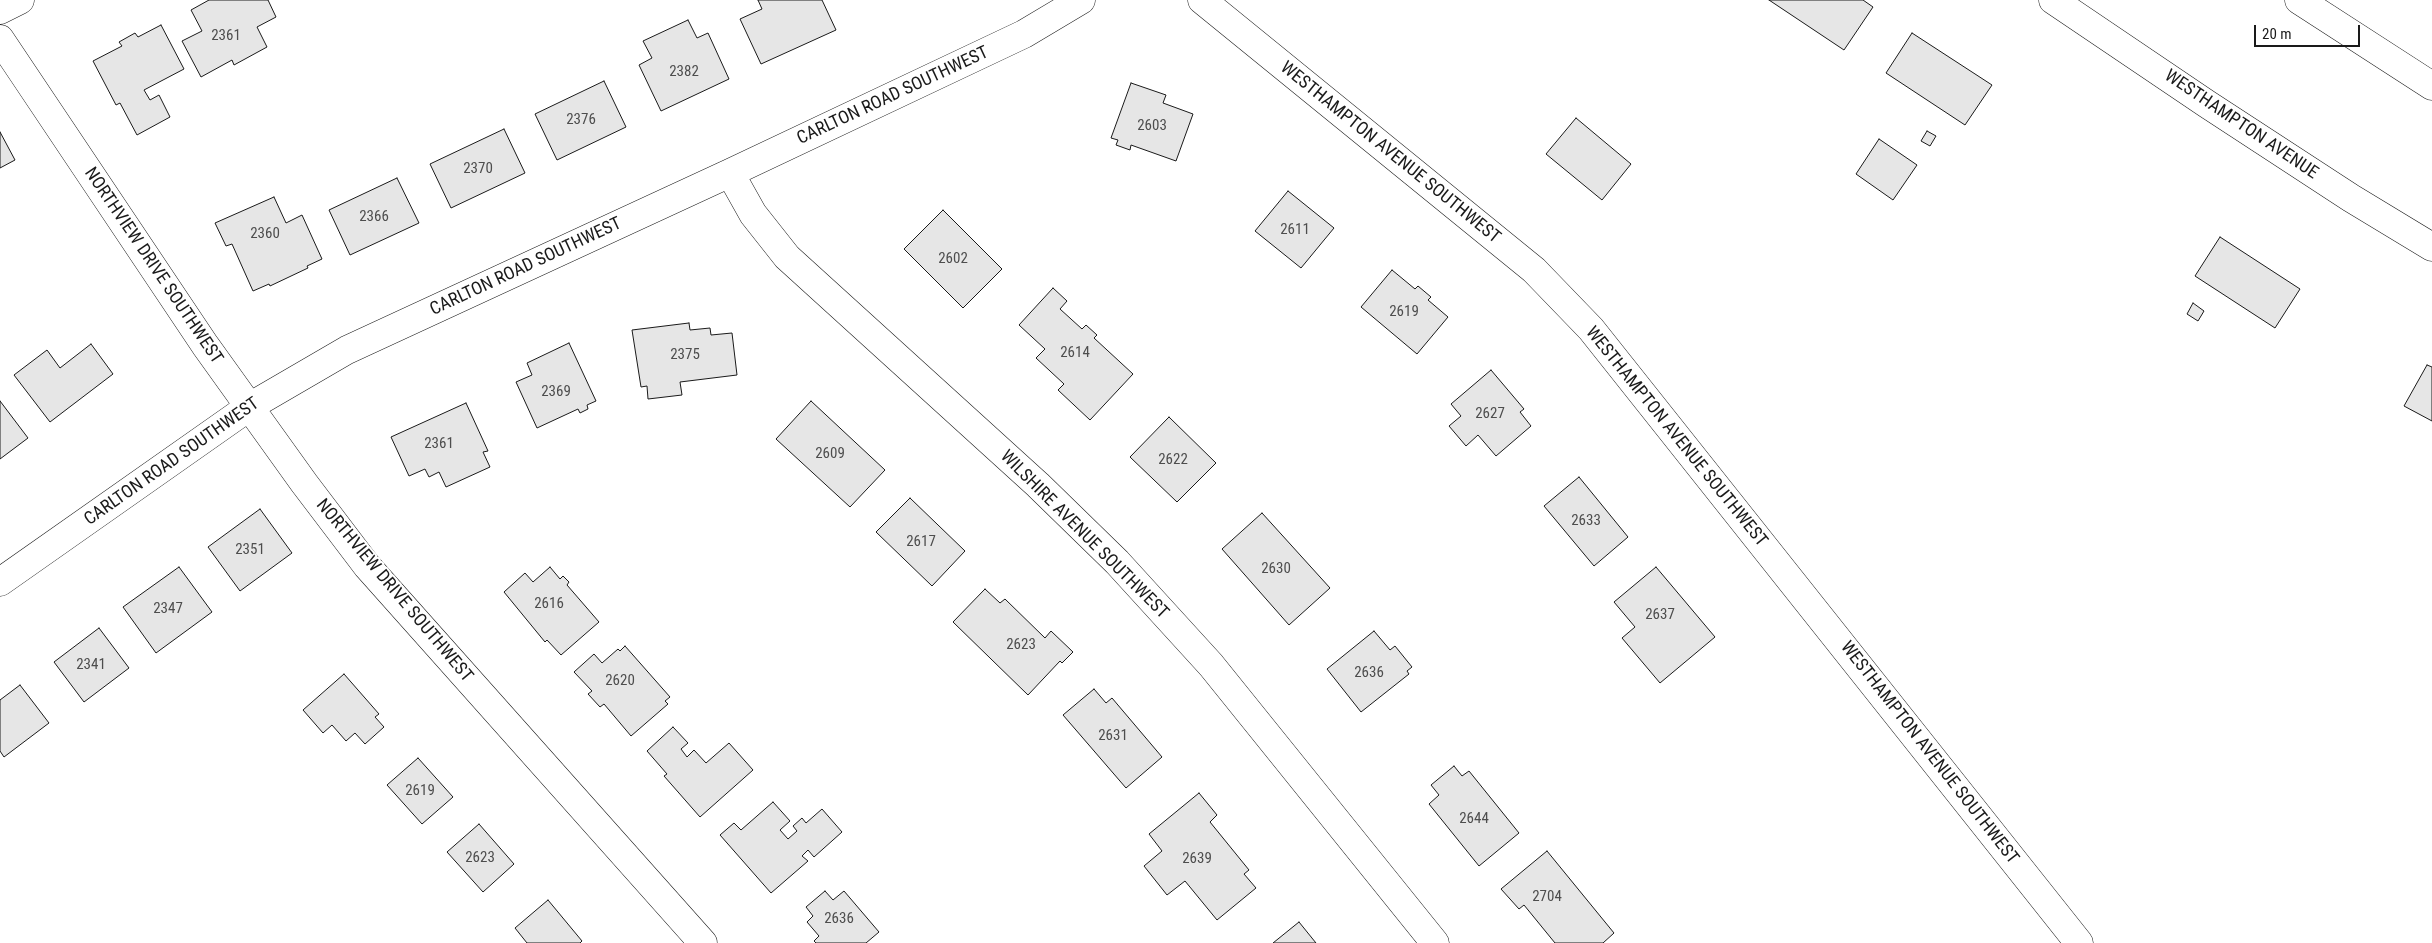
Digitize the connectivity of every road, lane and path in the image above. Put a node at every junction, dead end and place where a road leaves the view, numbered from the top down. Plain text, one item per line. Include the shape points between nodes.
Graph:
1 (20, 0) edge
2 (1081, 0) edge
3 (1202, 0) edge
4 (2053, 0) edge
5 (2299, 0) edge
6 (0, 10) edge
7 (0, 39) edge
8 (2432, 86) edge
9 (730, 173) junction
10 (2432, 247) edge
11 (250, 407) junction
12 (0, 582) edge
13 (703, 943) edge
14 (1435, 943) edge
15 (2079, 943) edge

1 - 6 street
2 - 9 street, CARLTON ROAD SOUTHWEST via 1024,34
3 - 15 street, WESTHAMPTON AVENUE SOUTHWEST via 1534,270 1591,330
4 - 10 street, WESTHAMPTON AVENUE via 2351,198
5 - 8 street
7 - 11 street, NORTHVIEW DRIVE SOUTHWEST
9 - 11 street, CARLTON ROAD SOUTHWEST via 347,350
9 - 14 street, WILSHIRE AVENUE SOUTHWEST via 753,214 787,257 1038,485 1124,570 1211,665
11 - 12 street, CARLTON ROAD SOUTHWEST
11 - 13 street, NORTHVIEW DRIVE SOUTHWEST via 367,566

